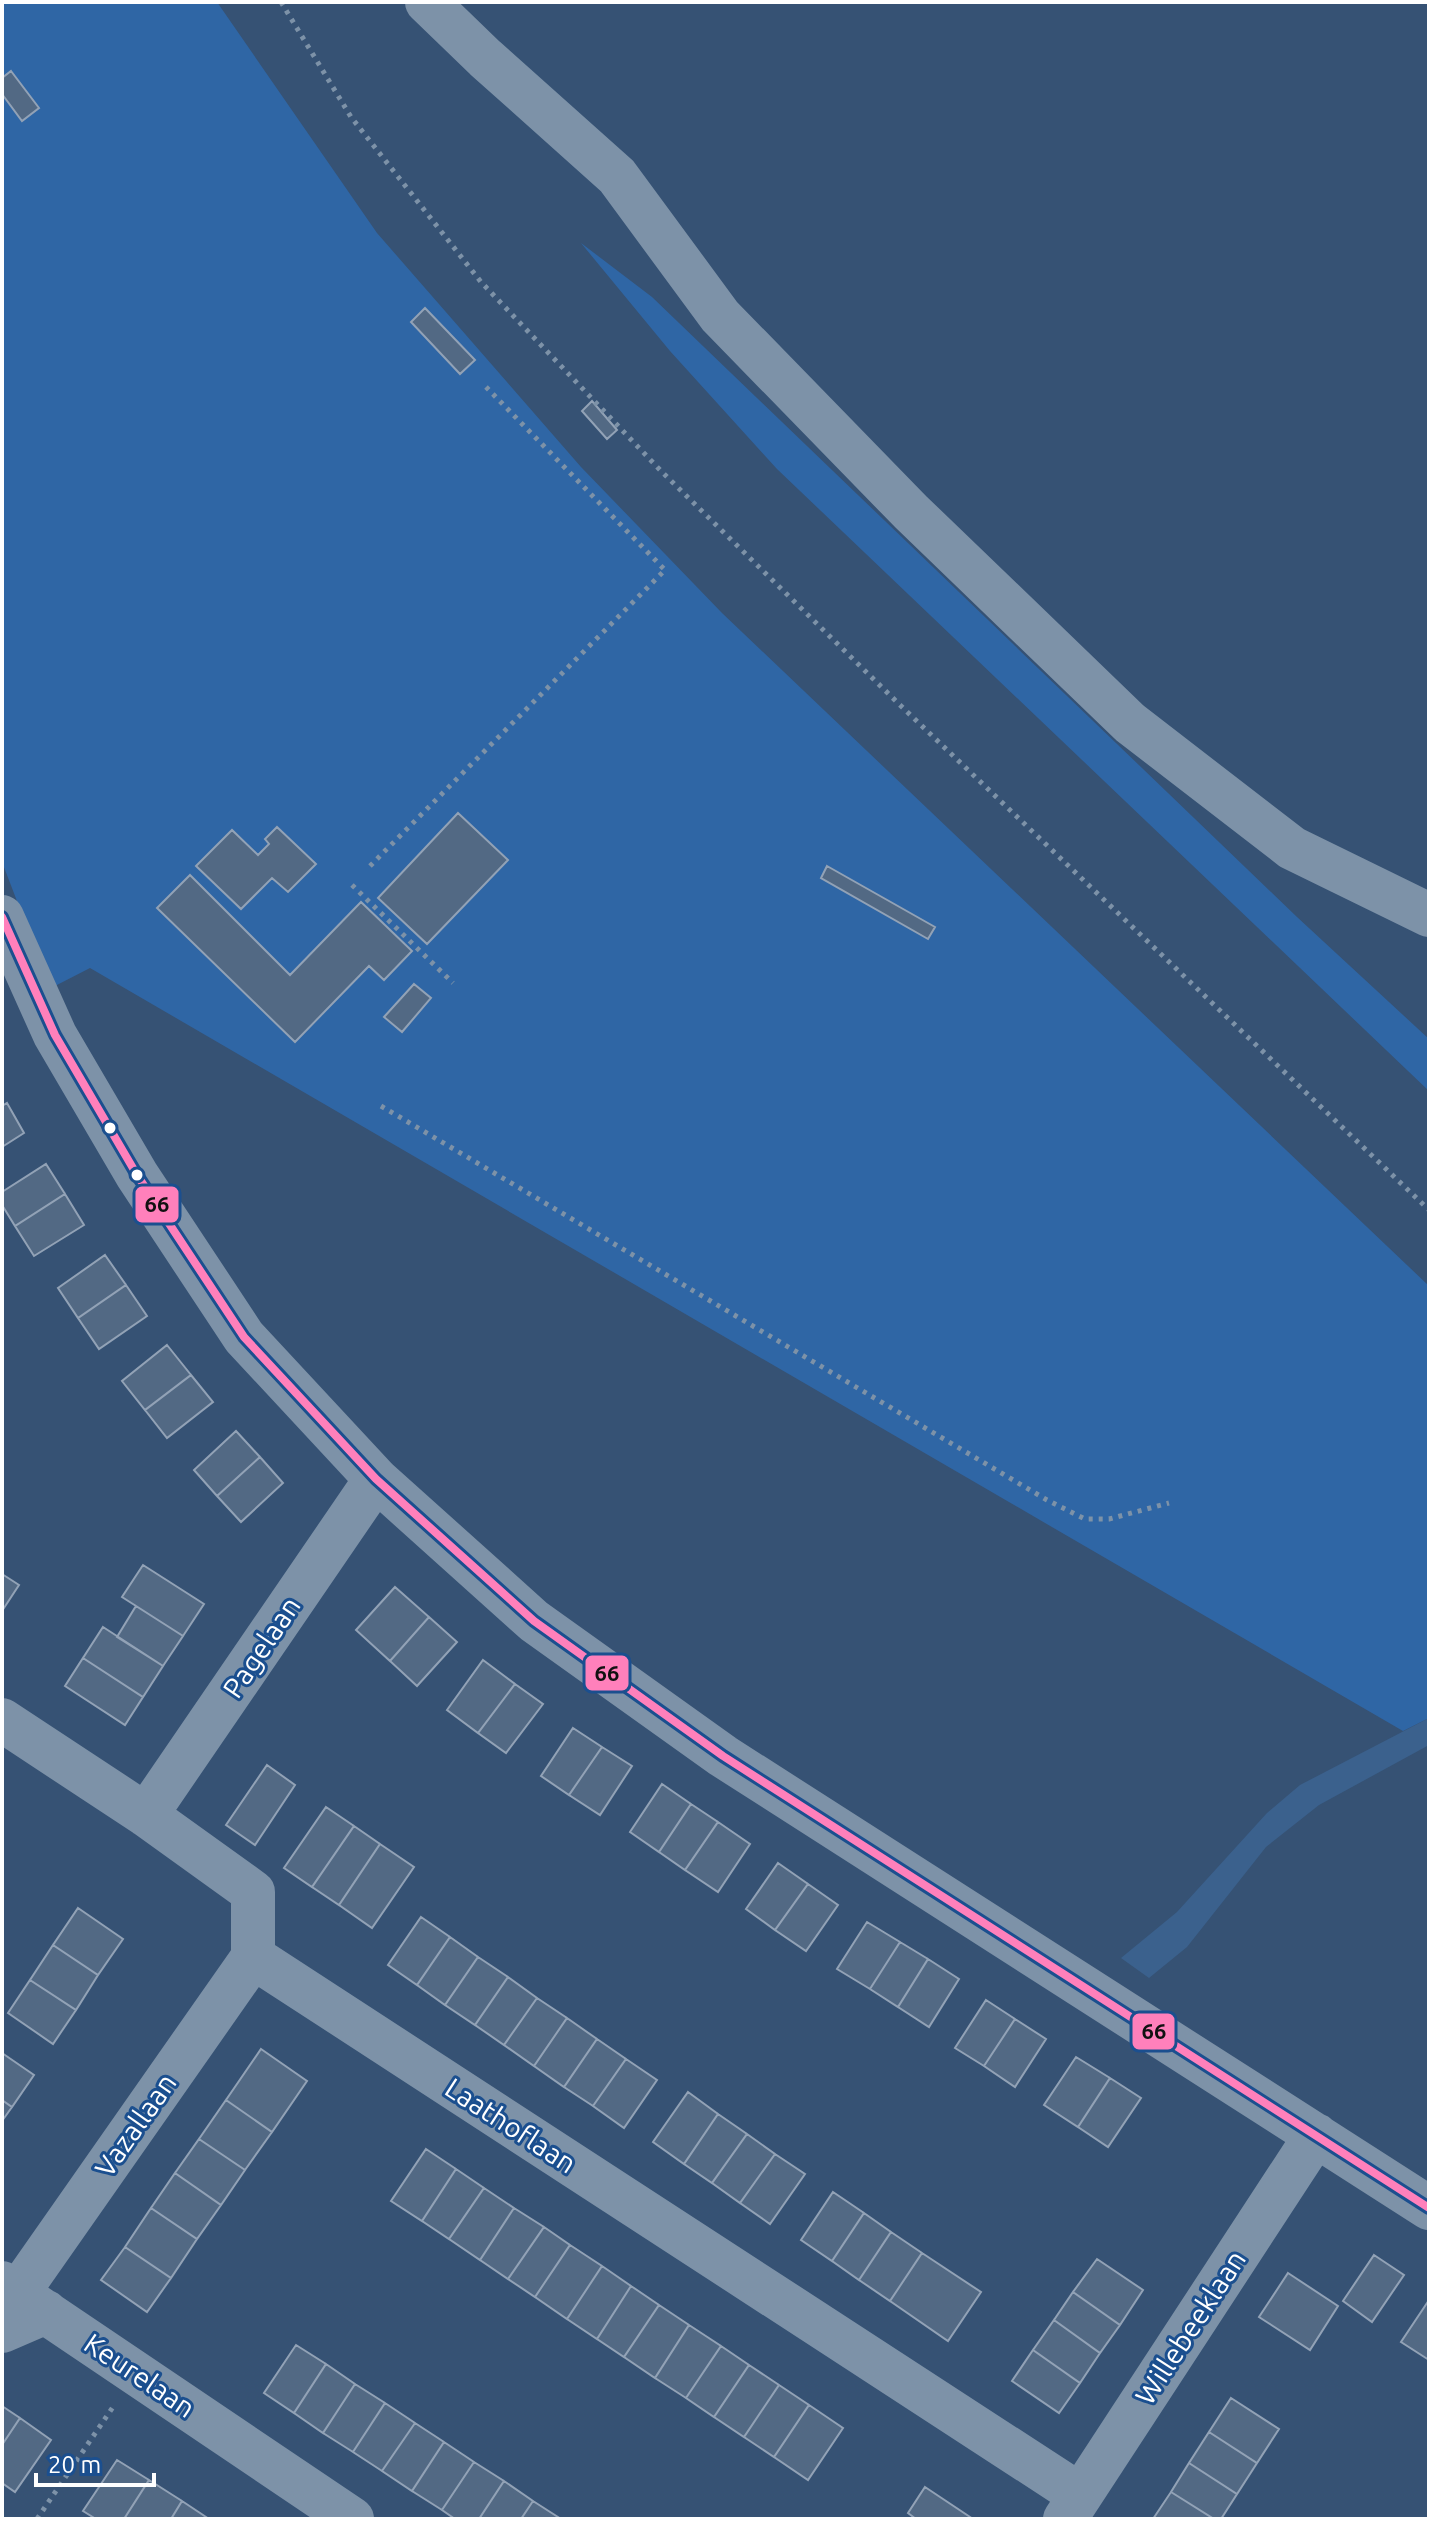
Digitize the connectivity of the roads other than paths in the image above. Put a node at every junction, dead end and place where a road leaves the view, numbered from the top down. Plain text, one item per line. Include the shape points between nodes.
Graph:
1 (427, 2) edge
2 (1429, 915) edge
3 (2, 917) edge
4 (376, 1479) junction
5 (2, 1720) edge
6 (146, 1815) junction
7 (253, 1957) junction
8 (1316, 2135) junction
9 (1429, 2208) edge
10 (17, 2305) edge
11 (1072, 2507) edge
12 (352, 2519) edge

1 - 2 street via 617,176 720,316 911,512 1130,723 1292,848
3 - 4 street via 55,1035 137,1175 244,1337
4 - 6 street, Pagelaan
4 - 8 street via 534,1621 723,1756
5 - 6 street
6 - 7 street via 253,1892
7 - 10 street, Vazallaan
7 - 11 street, Laathoflaan
8 - 9 street
8 - 11 street, Willebeeklaan
10 - 12 street, Keurelaan via 137,2372

